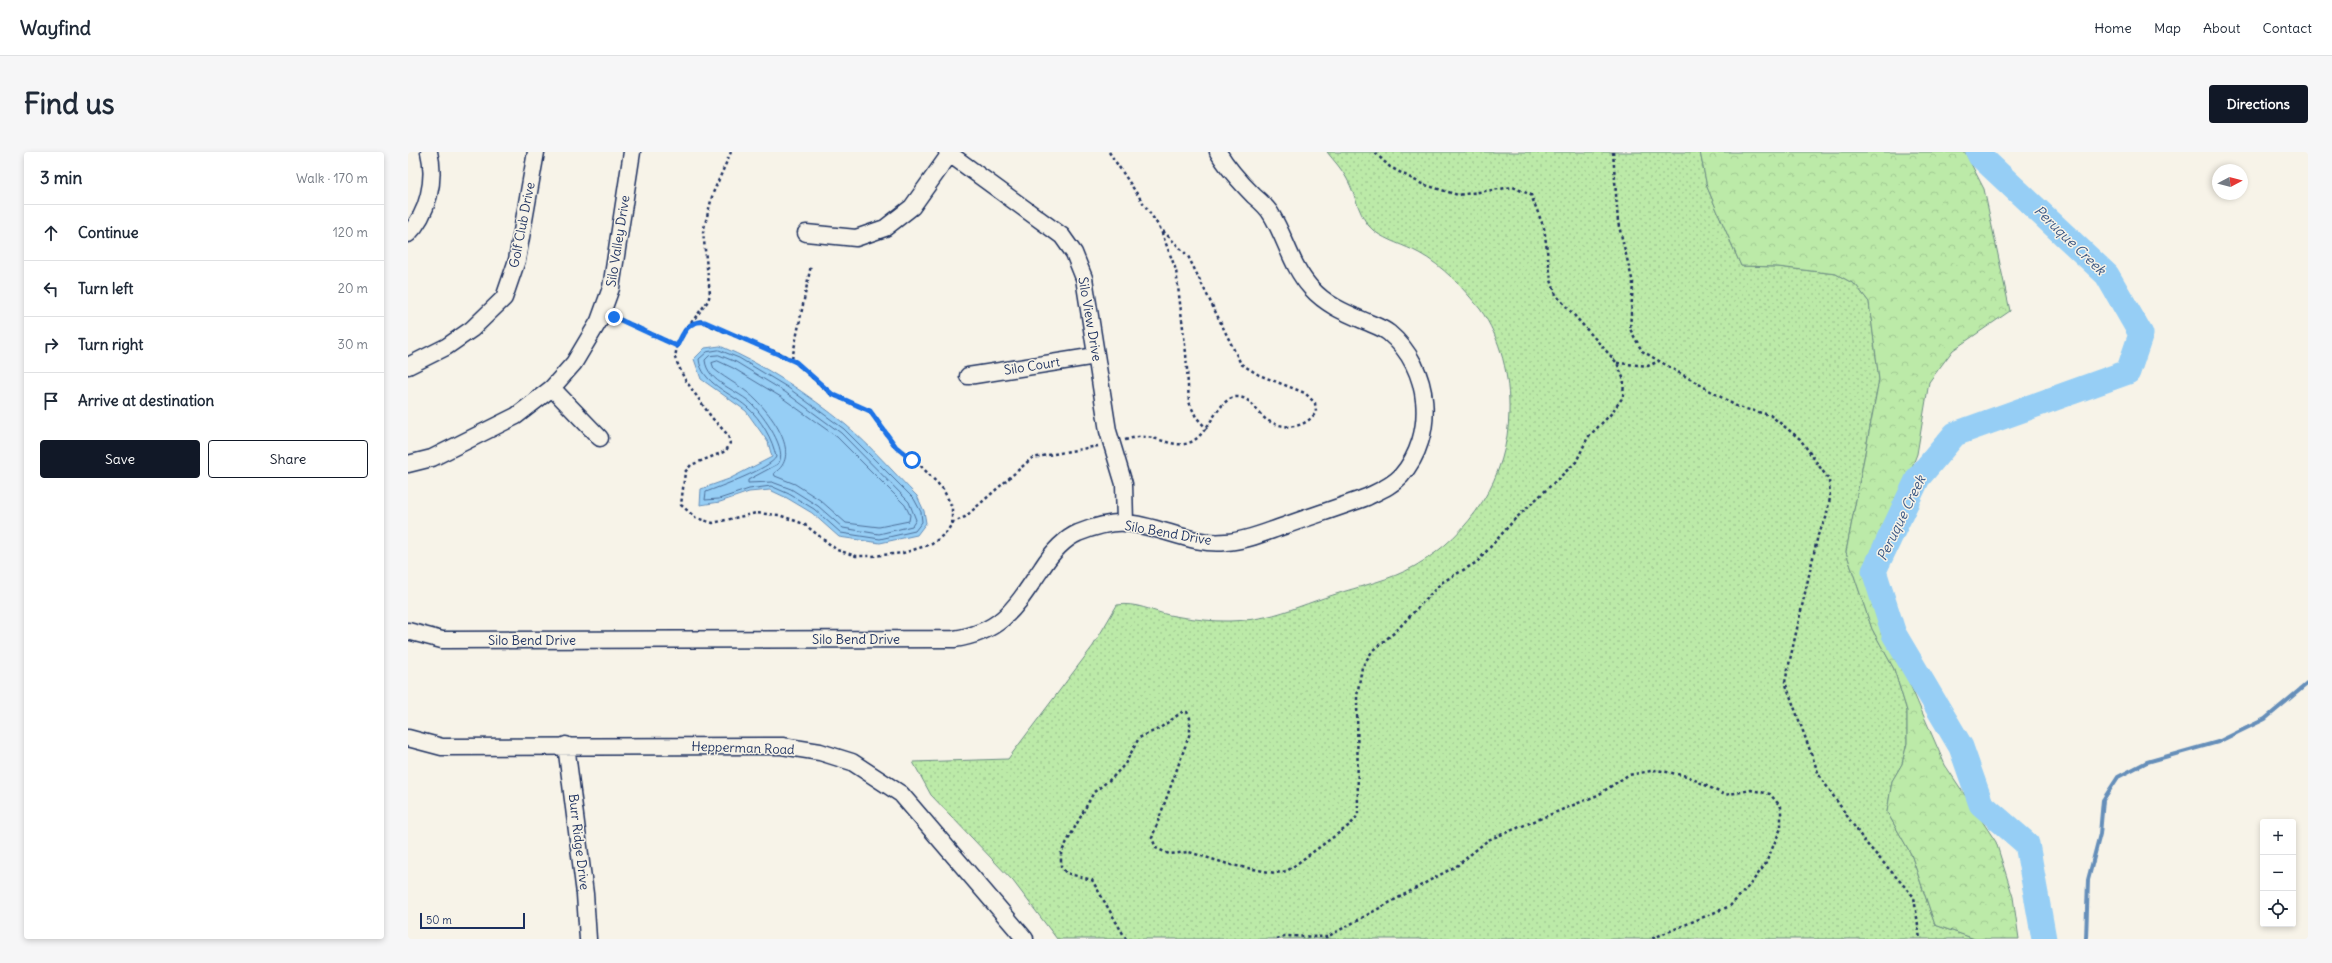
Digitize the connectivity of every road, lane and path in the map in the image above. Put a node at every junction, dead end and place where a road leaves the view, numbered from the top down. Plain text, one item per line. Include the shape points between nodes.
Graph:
1 (429, 152) edge
2 (536, 152) edge
3 (632, 152) edge
4 (731, 152) edge
5 (1109, 152) edge
6 (1218, 152) edge
7 (1374, 152) edge
8 (1613, 152) edge
9 (948, 153) edge
10 (1160, 228) junction
11 (806, 232) dead end
12 (408, 234) edge
13 (811, 265) dead end
14 (614, 317) dead end
15 (691, 324) junction
16 (677, 346) junction
17 (1096, 356) junction
18 (792, 359) junction
19 (1659, 361) junction
20 (1617, 363) junction
21 (408, 366) edge
22 (968, 376) dead end
23 (552, 388) junction
24 (1207, 429) junction
25 (600, 438) dead end
26 (1120, 441) dead end
27 (1102, 444) dead end
28 (408, 464) edge
29 (952, 523) junction
30 (1125, 523) junction
31 (408, 631) edge
32 (408, 738) edge
33 (566, 745) junction
34 (588, 939) edge
35 (1025, 939) edge
36 (1126, 939) edge
37 (1277, 939) edge
38 (1651, 939) edge
39 (1920, 939) edge

1 - 12 street via 430,195 417,225
2 - 21 street, Golf Club Drive via 517,260 504,298 472,329 446,347
3 - 23 street, Silo Valley Drive via 611,288 599,321 584,348
4 - 15 path via 713,193 703,232 710,294 708,301
5 - 10 path
6 - 30 street, Silo Bend Drive via 1228,169 1271,213 1294,265 1311,289 1340,310 1388,332 1404,348 1414,364 1423,394 1425,419 1422,438 1413,460 1400,477 1384,489 1252,537 1225,543 1206,541
7 - 20 path via 1390,167 1422,184 1458,195 1513,187 1531,195 1544,228 1551,280 1556,295
8 - 19 path via 1618,222 1633,283 1630,329 1642,350
9 - 11 street via 912,207 886,228 856,238
9 - 17 street, Silo View Drive via 1062,236 1074,253 1084,278
10 - 24 path via 1179,280 1189,402 1196,417
10 - 24 path via 1188,256 1241,364 1259,375 1305,393 1315,403 1316,412 1308,421 1302,425 1285,426 1267,420 1249,401 1231,398 1224,402
13 - 18 path
14 - 16 path
15 - 16 path via 686,328
15 - 18 path via 705,322
16 - 29 path via 675,358 680,371 730,440 726,451 691,465 685,472 681,504 696,518 713,523 756,513 779,515 804,524 842,552 856,556 903,554 932,544 947,532
17 - 22 street, Silo Court
17 - 30 street, Silo View Drive via 1108,431 1124,484
18 - 29 path via 832,394 866,408 875,416 896,447 918,463 943,489 952,506
19 - 20 path via 1648,366
19 - 39 path via 1738,407 1770,415 1800,439 1829,480 1830,498 1826,518 1818,535 1785,682 1819,775 1865,842 1914,897
20 - 36 path via 1624,380 1623,397 1610,415 1588,437 1576,462 1515,519 1477,562 1441,583 1395,632 1373,650 1362,667 1357,696 1358,815 1351,824 1287,872 1275,873 1231,865 1189,852 1169,854 1156,848 1152,838 1190,733 1190,718 1187,712 1182,712 1160,728 1139,738 1124,764 1112,778 1094,792 1062,852 1061,866 1066,874 1092,880
23 - 25 street
23 - 28 street, Silo Valley Drive via 516,416 432,458
24 - 26 path via 1188,443 1173,443 1147,437
27 - 29 path via 1032,458 965,517
30 - 31 street, Silo Bend Drive via 1077,534 1062,543 1004,620 988,630 954,639 442,640
32 - 33 street, Hepperman Road via 442,747
33 - 34 street, Burr Ridge Drive via 585,894
33 - 35 street, Hepperman Road via 782,746 820,752 852,762 901,794
37 - 38 path via 1284,936 1326,937 1458,865 1488,840 1598,795 1628,775 1657,770 1687,776 1725,795 1751,790 1770,794 1781,807 1781,828 1765,865 1748,887 1730,906

